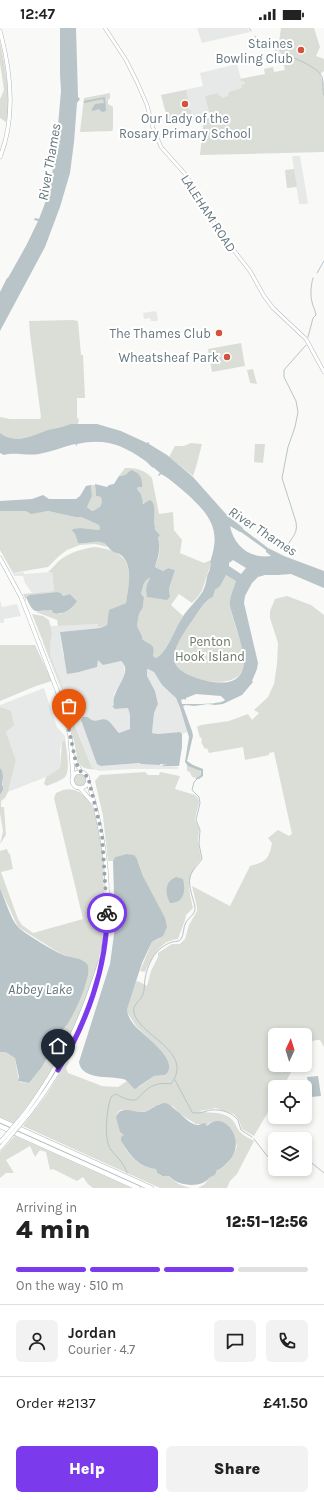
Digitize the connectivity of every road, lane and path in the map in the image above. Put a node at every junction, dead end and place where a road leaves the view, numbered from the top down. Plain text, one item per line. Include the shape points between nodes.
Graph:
1 (105, 28) edge
2 (0, 31) edge
3 (0, 157) edge
4 (324, 372) edge
5 (0, 558) edge
6 (72, 749) junction
7 (81, 772) junction
8 (73, 776) junction
9 (88, 782) junction
10 (80, 788) junction
11 (96, 810) junction
12 (0, 1120) edge
13 (0, 1126) edge
14 (6, 1139) junction
15 (0, 1142) edge
16 (0, 1148) edge
17 (138, 1188) edge
18 (151, 1188) edge

1 - 4 main road, LALEHAM ROAD via 138,82 162,147 188,178 221,234 250,271 267,300 303,335
2 - 3 main road via 9,75 10,102 8,133
5 - 6 main road via 21,597 63,707
6 - 7 main road
6 - 8 main road
7 - 8 main road
7 - 9 main road via 88,777
8 - 10 main road via 73,784
9 - 10 main road
9 - 11 main road
10 - 11 main road
11 - 14 main road, bridge via 104,848 107,909 100,972 70,1049 48,1086
12 - 18 highway
13 - 17 highway
14 - 15 main road
14 - 16 main road

